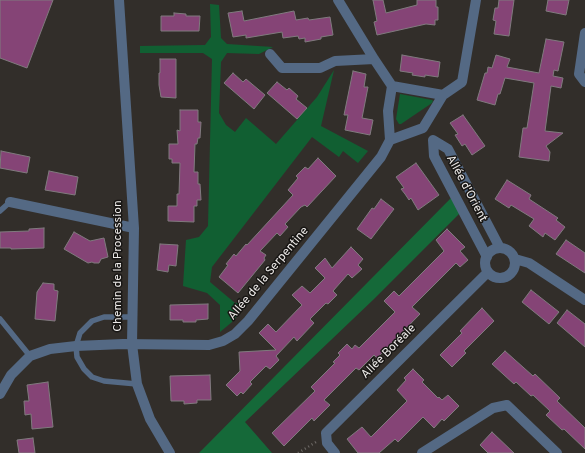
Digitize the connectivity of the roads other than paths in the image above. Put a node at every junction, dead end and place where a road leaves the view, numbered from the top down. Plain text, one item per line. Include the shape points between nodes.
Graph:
1 (119, 0) edge
2 (338, 0) edge
3 (476, 0) edge
4 (585, 33) edge
5 (270, 54) dead end
6 (374, 60) junction
7 (585, 82) edge
8 (392, 86) junction
9 (443, 95) junction
10 (423, 128) junction
11 (390, 140) junction
12 (433, 140) junction
13 (10, 202) joint
14 (0, 211) edge
15 (134, 228) junction
16 (500, 248) junction
17 (487, 257) junction
18 (515, 259) junction
19 (488, 272) junction
20 (585, 300) edge
21 (132, 317) junction
22 (0, 319) edge
23 (132, 344) junction
24 (76, 346) junction
25 (30, 356) junction
26 (137, 384) junction
27 (0, 394) edge
28 (170, 453) edge
29 (336, 453) edge
30 (422, 453) edge
31 (557, 453) edge

1 - 15 street, Chemin de la Procession
2 - 6 street
3 - 9 street via 462,82
4 - 7 street via 579,74
5 - 6 street via 282,68 320,68 335,61
6 - 8 street
8 - 9 street
8 - 11 street via 388,112
9 - 10 street
10 - 11 street
10 - 12 street
11 - 23 street, Allée de la Serpentine via 380,157 235,334 209,345
12 - 16 street, Allée d'Orient via 448,149
12 - 17 street, Allée d'Orient via 434,156
13 - 14 lane
13 - 15 street
15 - 21 street, Chemin de la Procession
16 - 17 street via 492,251
16 - 18 street via 509,251
17 - 19 street via 485,265
18 - 19 street via 514,270 507,277 497,278
18 - 20 street via 529,263
19 - 29 street, Allée Boréale via 326,433 327,443
21 - 23 street, Chemin de la Procession
21 - 24 lane via 104,317 92,321 80,333
22 - 25 lane
23 - 24 street, Allée de la Serpentine
23 - 26 street, Chemin de la Procession
24 - 25 street, Allée de la Serpentine via 50,349
24 - 26 lane via 77,357 84,370 92,377 104,381
25 - 27 street, Allée de la Serpentine via 11,375
26 - 28 street, Chemin de la Procession via 150,419
30 - 31 street via 493,408 507,405

